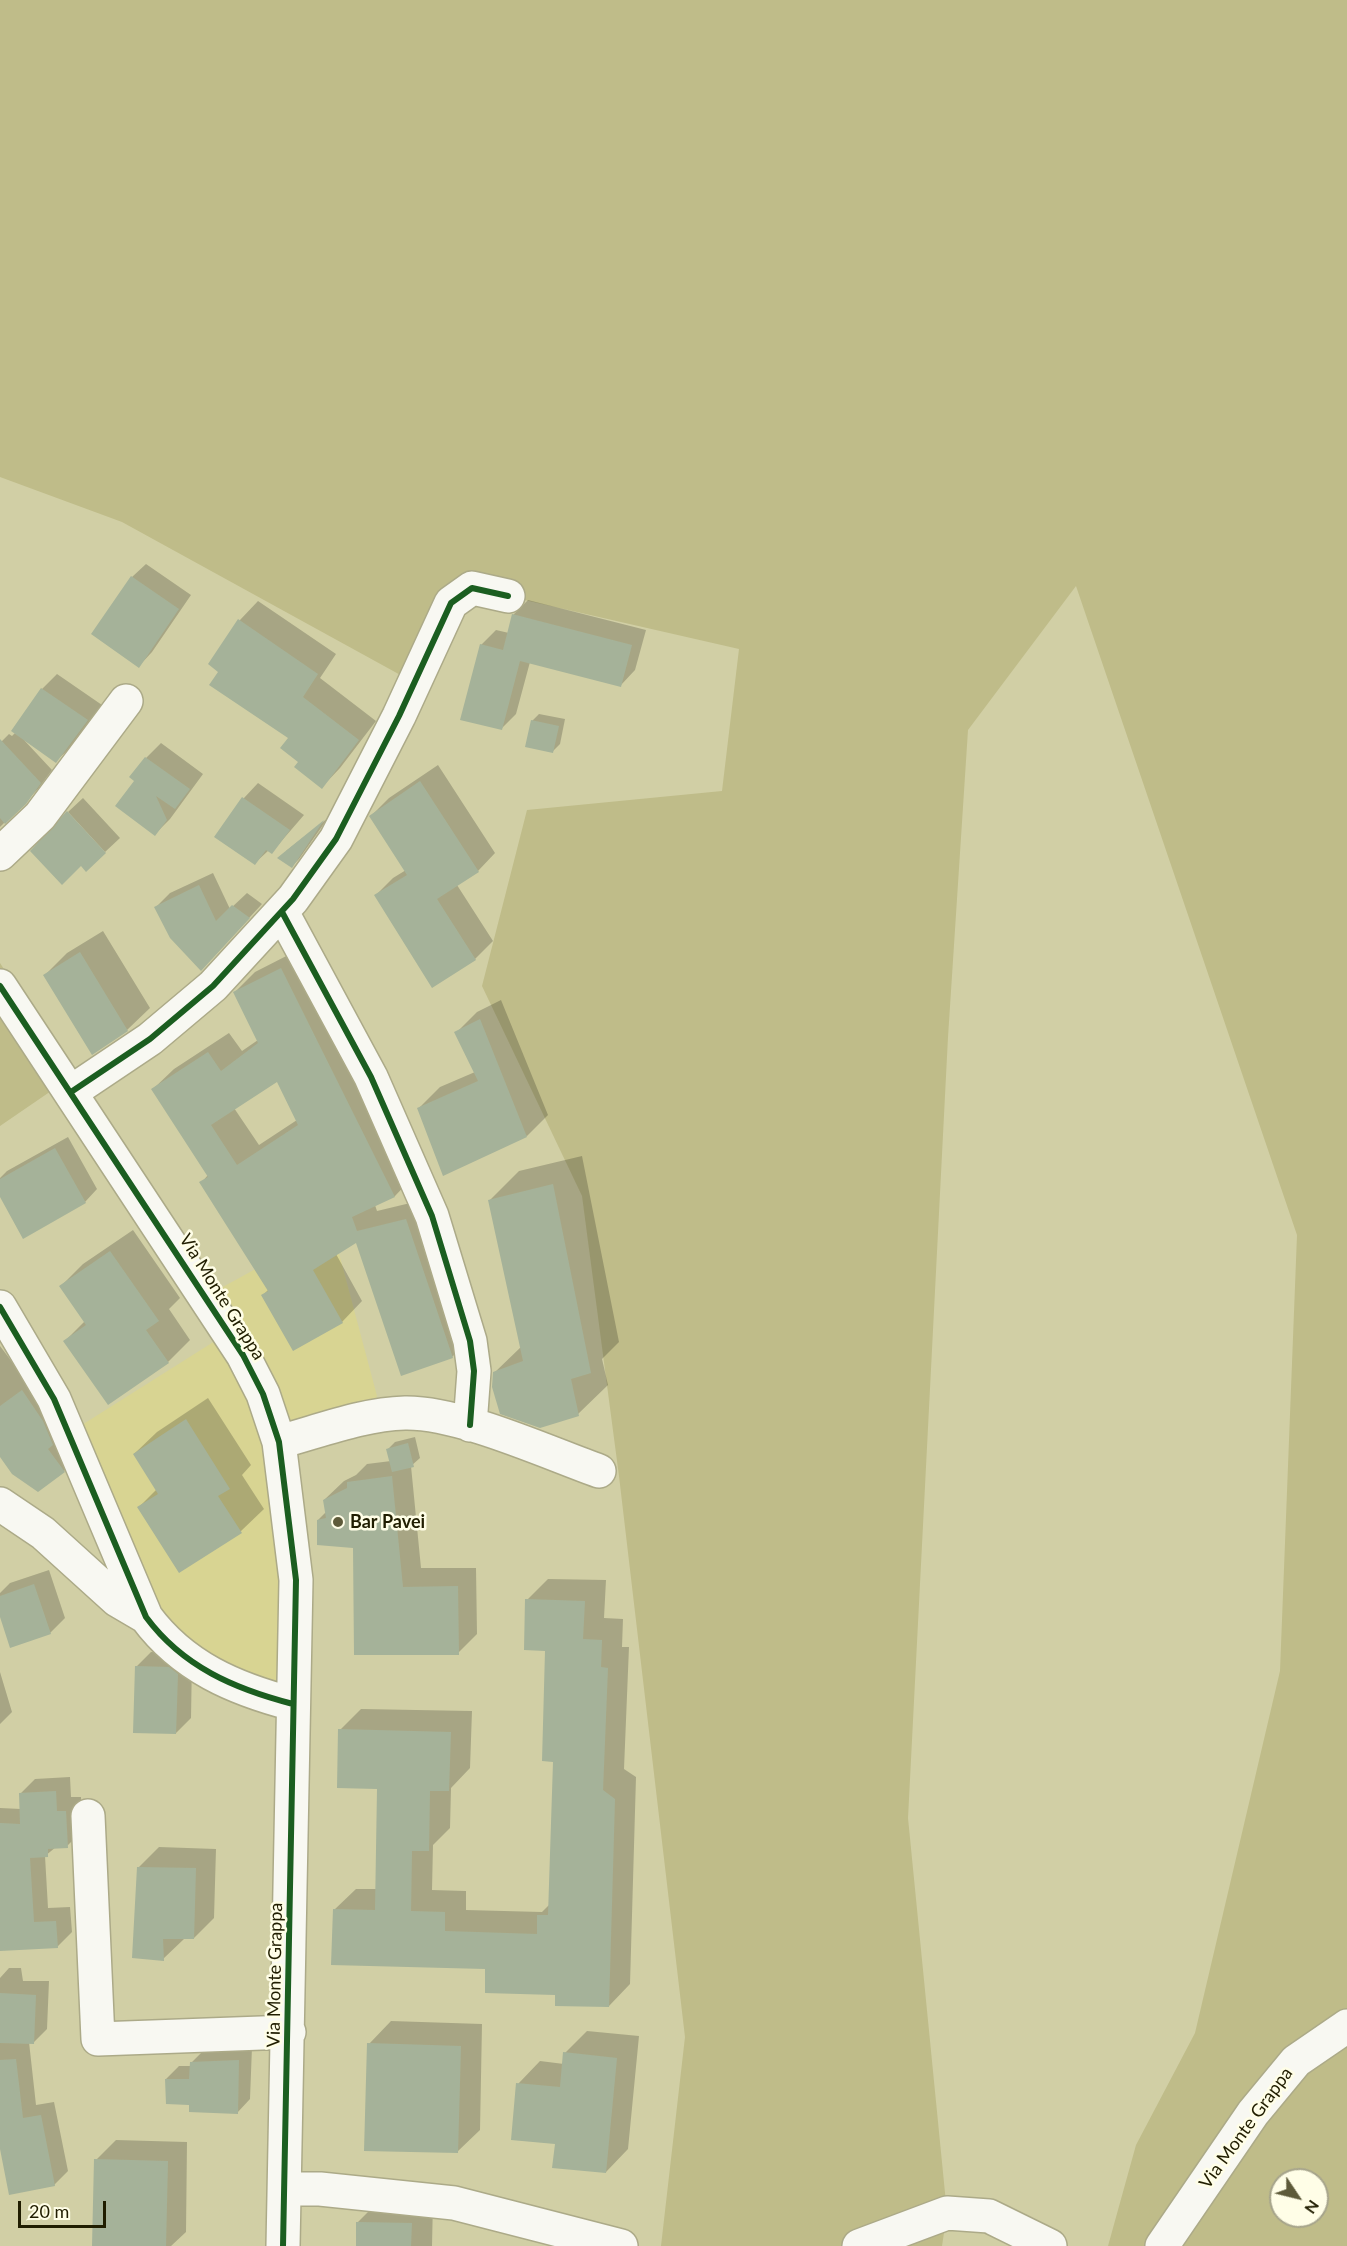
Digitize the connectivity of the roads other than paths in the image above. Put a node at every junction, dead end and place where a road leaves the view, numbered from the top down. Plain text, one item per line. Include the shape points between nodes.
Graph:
1 (508, 596) dead end
2 (126, 701) dead end
3 (0, 854) edge
4 (282, 912) junction
5 (0, 986) edge
6 (71, 1092) junction
7 (0, 1307) edge
8 (470, 1425) junction
9 (279, 1442) junction
10 (599, 1471) dead end
11 (0, 1504) edge
12 (146, 1617) junction
13 (293, 1704) junction
14 (88, 1816) dead end
15 (1347, 2026) edge
16 (289, 2032) junction
17 (285, 2189) junction
18 (284, 2246) edge
19 (621, 2246) edge
20 (859, 2246) edge
21 (1050, 2246) edge
22 (1162, 2246) edge

1 - 4 street via 472,588 451,603 336,838
2 - 3 street via 40,816
4 - 6 street via 213,986 150,1039
4 - 8 street via 371,1077 432,1216 470,1341 474,1371
5 - 6 street, Via Monte Grappa
6 - 9 street, Via Monte Grappa via 243,1355 263,1394
7 - 12 street via 54,1400
8 - 9 street via 432,1414 388,1414
8 - 10 street
9 - 13 street, Via Monte Grappa via 296,1580
11 - 12 street via 50,1539 117,1600
12 - 13 street via 195,1665 244,1689
13 - 16 street, Via Monte Grappa
14 - 16 street via 98,2039
15 - 22 street, Via Monte Grappa via 1296,2061 1254,2113
16 - 17 street, Via Monte Grappa
17 - 18 street, Via Monte Grappa
17 - 19 street via 454,2203
20 - 21 street via 947,2213 990,2216

